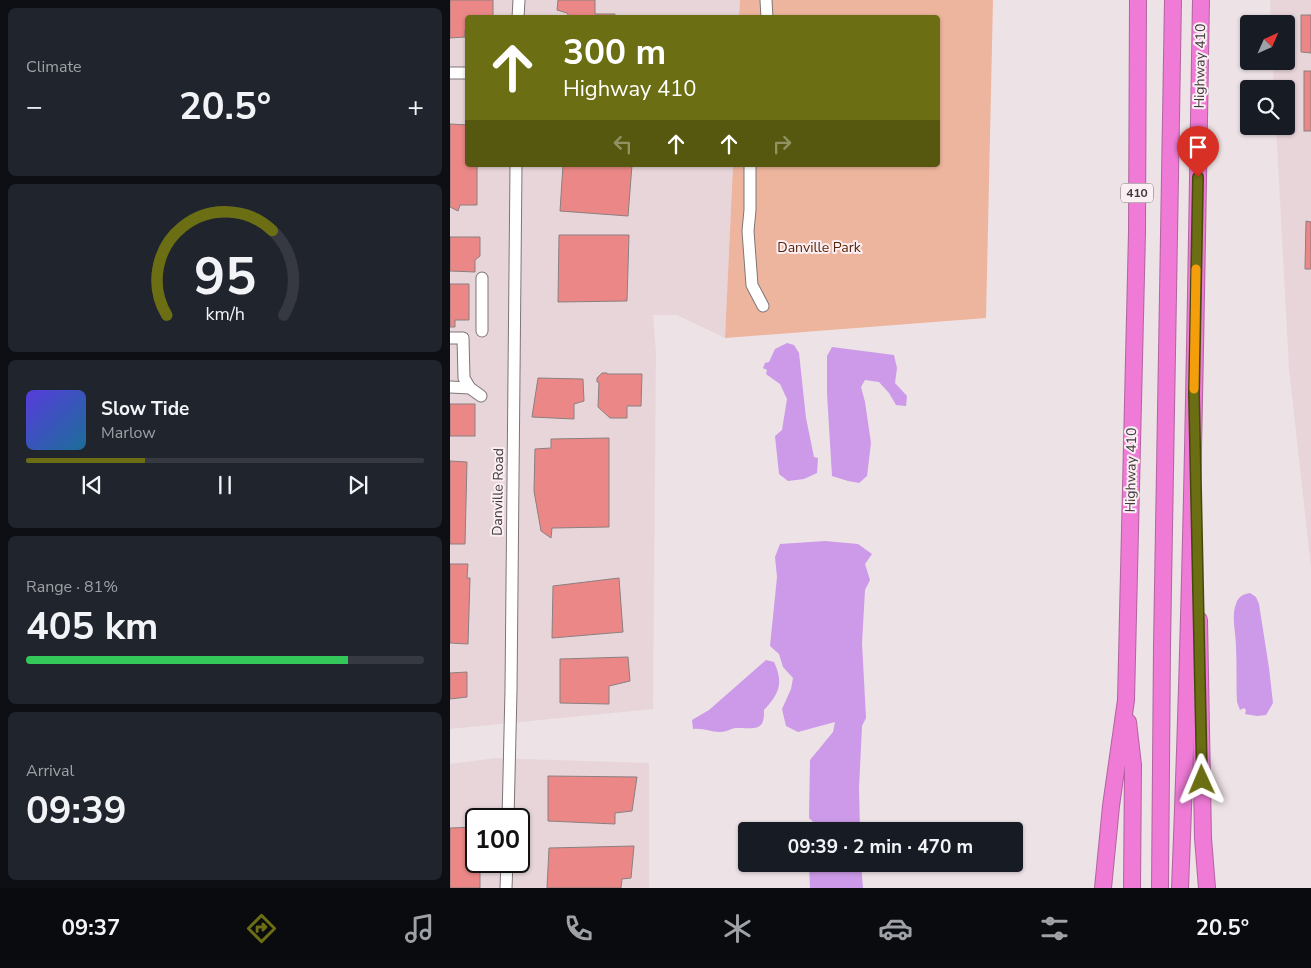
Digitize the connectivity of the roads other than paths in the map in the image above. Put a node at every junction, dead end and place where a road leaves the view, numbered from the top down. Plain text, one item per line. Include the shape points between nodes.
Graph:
1 (519, 0) edge
2 (766, 0) edge
3 (1138, 0) edge
4 (1173, 0) edge
5 (1201, 0) edge
6 (518, 15) edge
7 (767, 15) edge
8 (450, 73) edge
9 (465, 73) edge
10 (516, 167) edge
11 (750, 167) edge
12 (482, 278) dead end
13 (763, 306) dead end
14 (482, 331) dead end
15 (450, 338) edge
16 (450, 387) edge
17 (470, 388) junction
18 (1194, 394) junction
19 (480, 396) dead end
20 (1126, 700) junction
21 (1184, 792) junction
22 (508, 808) edge
23 (507, 873) edge
24 (506, 888) edge
25 (1103, 888) edge
26 (1132, 888) edge
27 (1160, 888) edge
28 (1180, 888) edge
29 (1186, 888) edge
30 (1207, 888) edge

1 - 6 street
2 - 7 street
3 - 20 highway, Highway 410 / 410 via 1137,232
4 - 27 highway
5 - 18 highway, Highway 410
8 - 9 street
10 - 22 street, Danville Road
11 - 13 street via 748,231 752,285
12 - 14 street
15 - 17 street via 463,338 464,378
16 - 17 street
17 - 19 street
18 - 21 highway, Highway 410
18 - 30 highway via 1203,838
20 - 25 highway
20 - 26 highway via 1133,765
21 - 28 highway
21 - 29 highway
23 - 24 street

